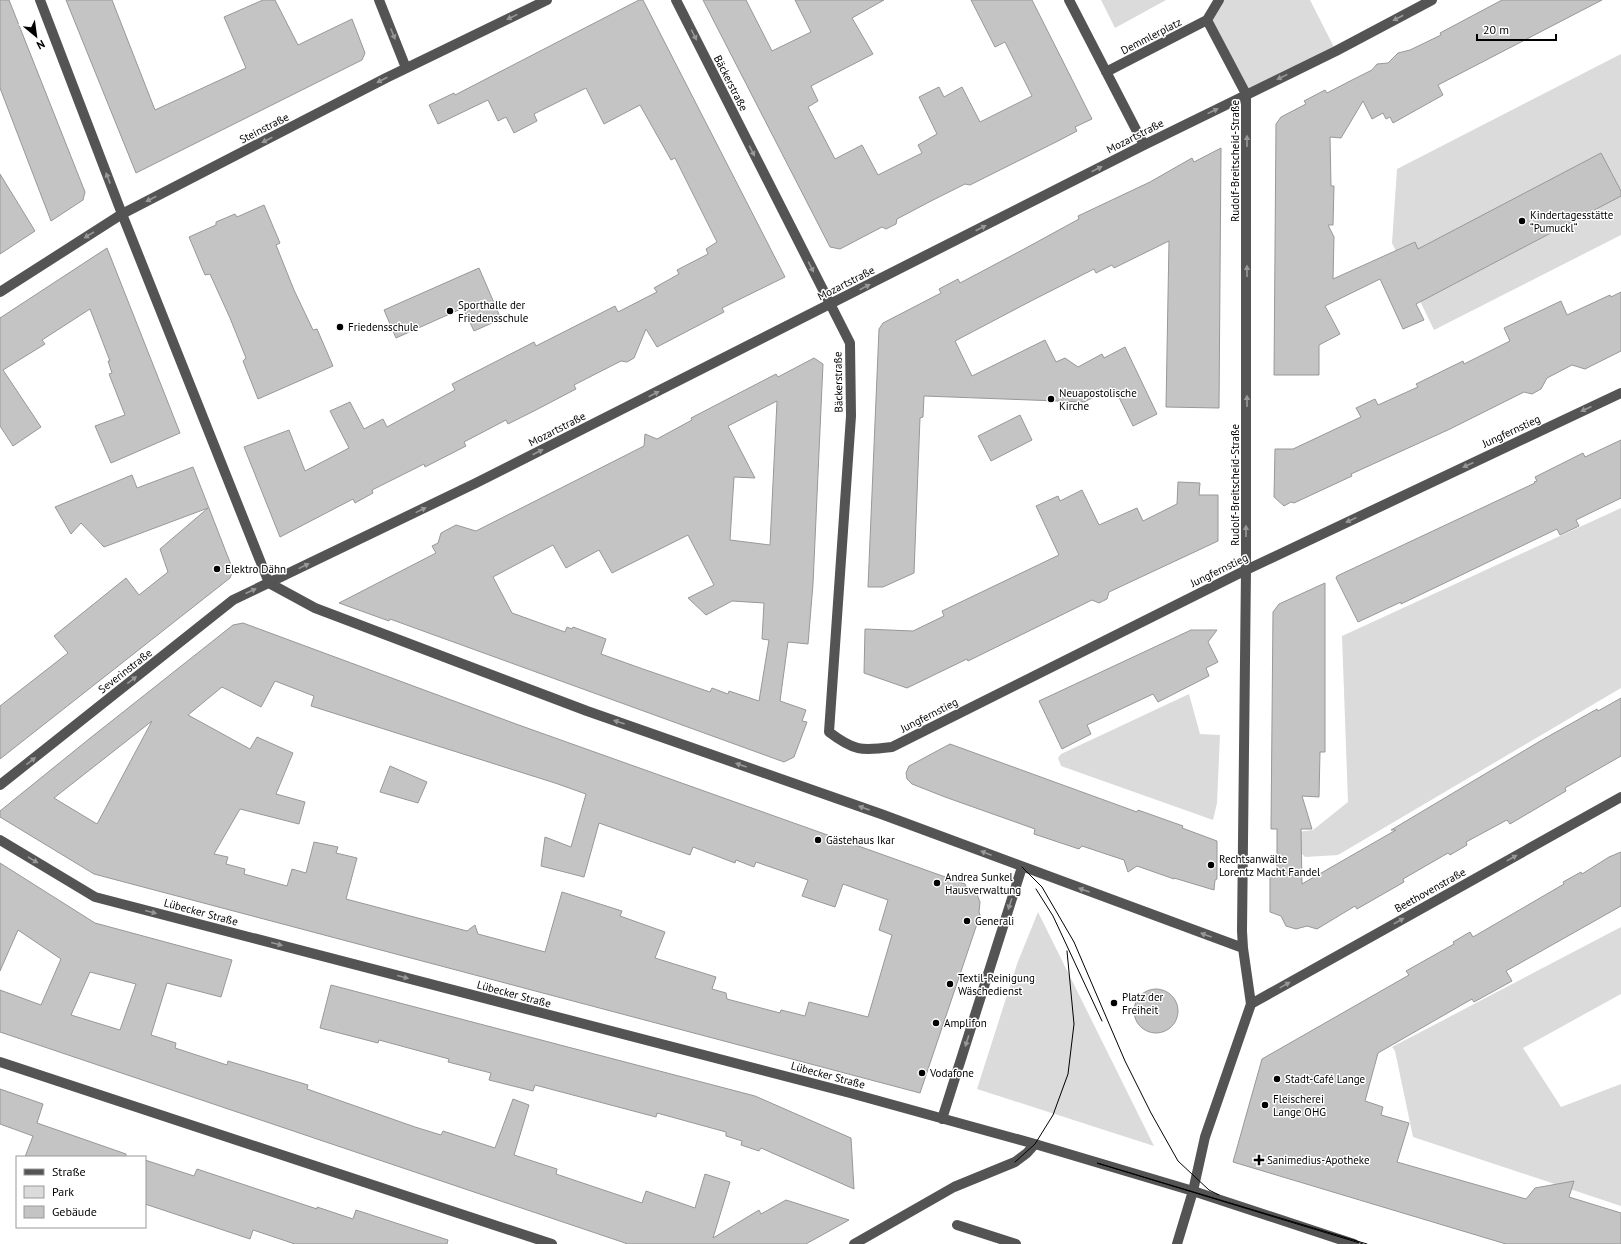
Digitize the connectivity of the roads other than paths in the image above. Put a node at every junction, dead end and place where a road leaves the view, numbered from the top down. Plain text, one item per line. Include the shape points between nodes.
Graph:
1 (40, 0) edge
2 (379, 0) edge
3 (547, 0) edge
4 (676, 0) edge
5 (1069, 0) edge
6 (1219, 0) edge
7 (1432, 0) edge
8 (1207, 20) junction
9 (406, 68) junction
10 (1106, 72) junction
11 (1246, 94) junction
12 (1144, 145) junction
13 (122, 214) junction
14 (0, 292) edge
15 (830, 305) junction
16 (1621, 393) edge
17 (1246, 570) junction
18 (269, 583) junction
19 (829, 732) joint
20 (0, 785) edge
21 (1621, 797) edge
22 (0, 840) edge
23 (1022, 867) junction
24 (1243, 948) junction
25 (1251, 1004) junction
26 (0, 1062) edge
27 (942, 1119) junction
28 (1035, 1144) junction
29 (1193, 1191) junction
30 (957, 1225) dead end
31 (552, 1244) edge
32 (854, 1244) edge
33 (1016, 1244) edge
34 (1177, 1244) edge
35 (1354, 1244) edge

13 -> 1 street
2 -> 9 street
3 -> 9 street, Steinstraße
4 -> 15 street, Bäckerstraße
5 - 10 street
6 - 8 street
7 -> 11 street, Mozartstraße via 1336,51
8 - 10 street, Demmlerplatz
8 - 11 street
9 -> 13 street, Steinstraße
10 - 12 street
12 -> 11 street, Mozartstraße
17 -> 11 street, Rudolf-Breitscheid-Straße
15 -> 12 street, Mozartstraße
13 -> 14 street, Steinstraße
13 - 18 street
18 -> 15 street, Mozartstraße via 476,483
15 - 19 street, Bäckerstraße via 850,343 851,416
16 -> 17 street, Jungfernstieg
17 - 19 street, Jungfernstieg via 892,747 867,750 848,746
17 - 24 street, Rudolf-Breitscheid-Straße
20 -> 18 street, Severinstraße via 233,600
23 -> 18 street via 330,614
25 -> 21 street, Beethovenstraße
22 -> 27 street, Lübecker Straße via 95,897
24 -> 23 street
23 -> 27 street
24 - 25 street, Rudolf-Breitscheid-Straße
25 - 29 street via 1205,1137
26 - 31 street
27 - 28 street, Lübecker Straße
28 - 29 street, Lübecker Straße
28 - 32 street via 1015,1162 954,1187
29 - 34 street
29 - 35 street, Lübecker Straße
30 - 33 street

